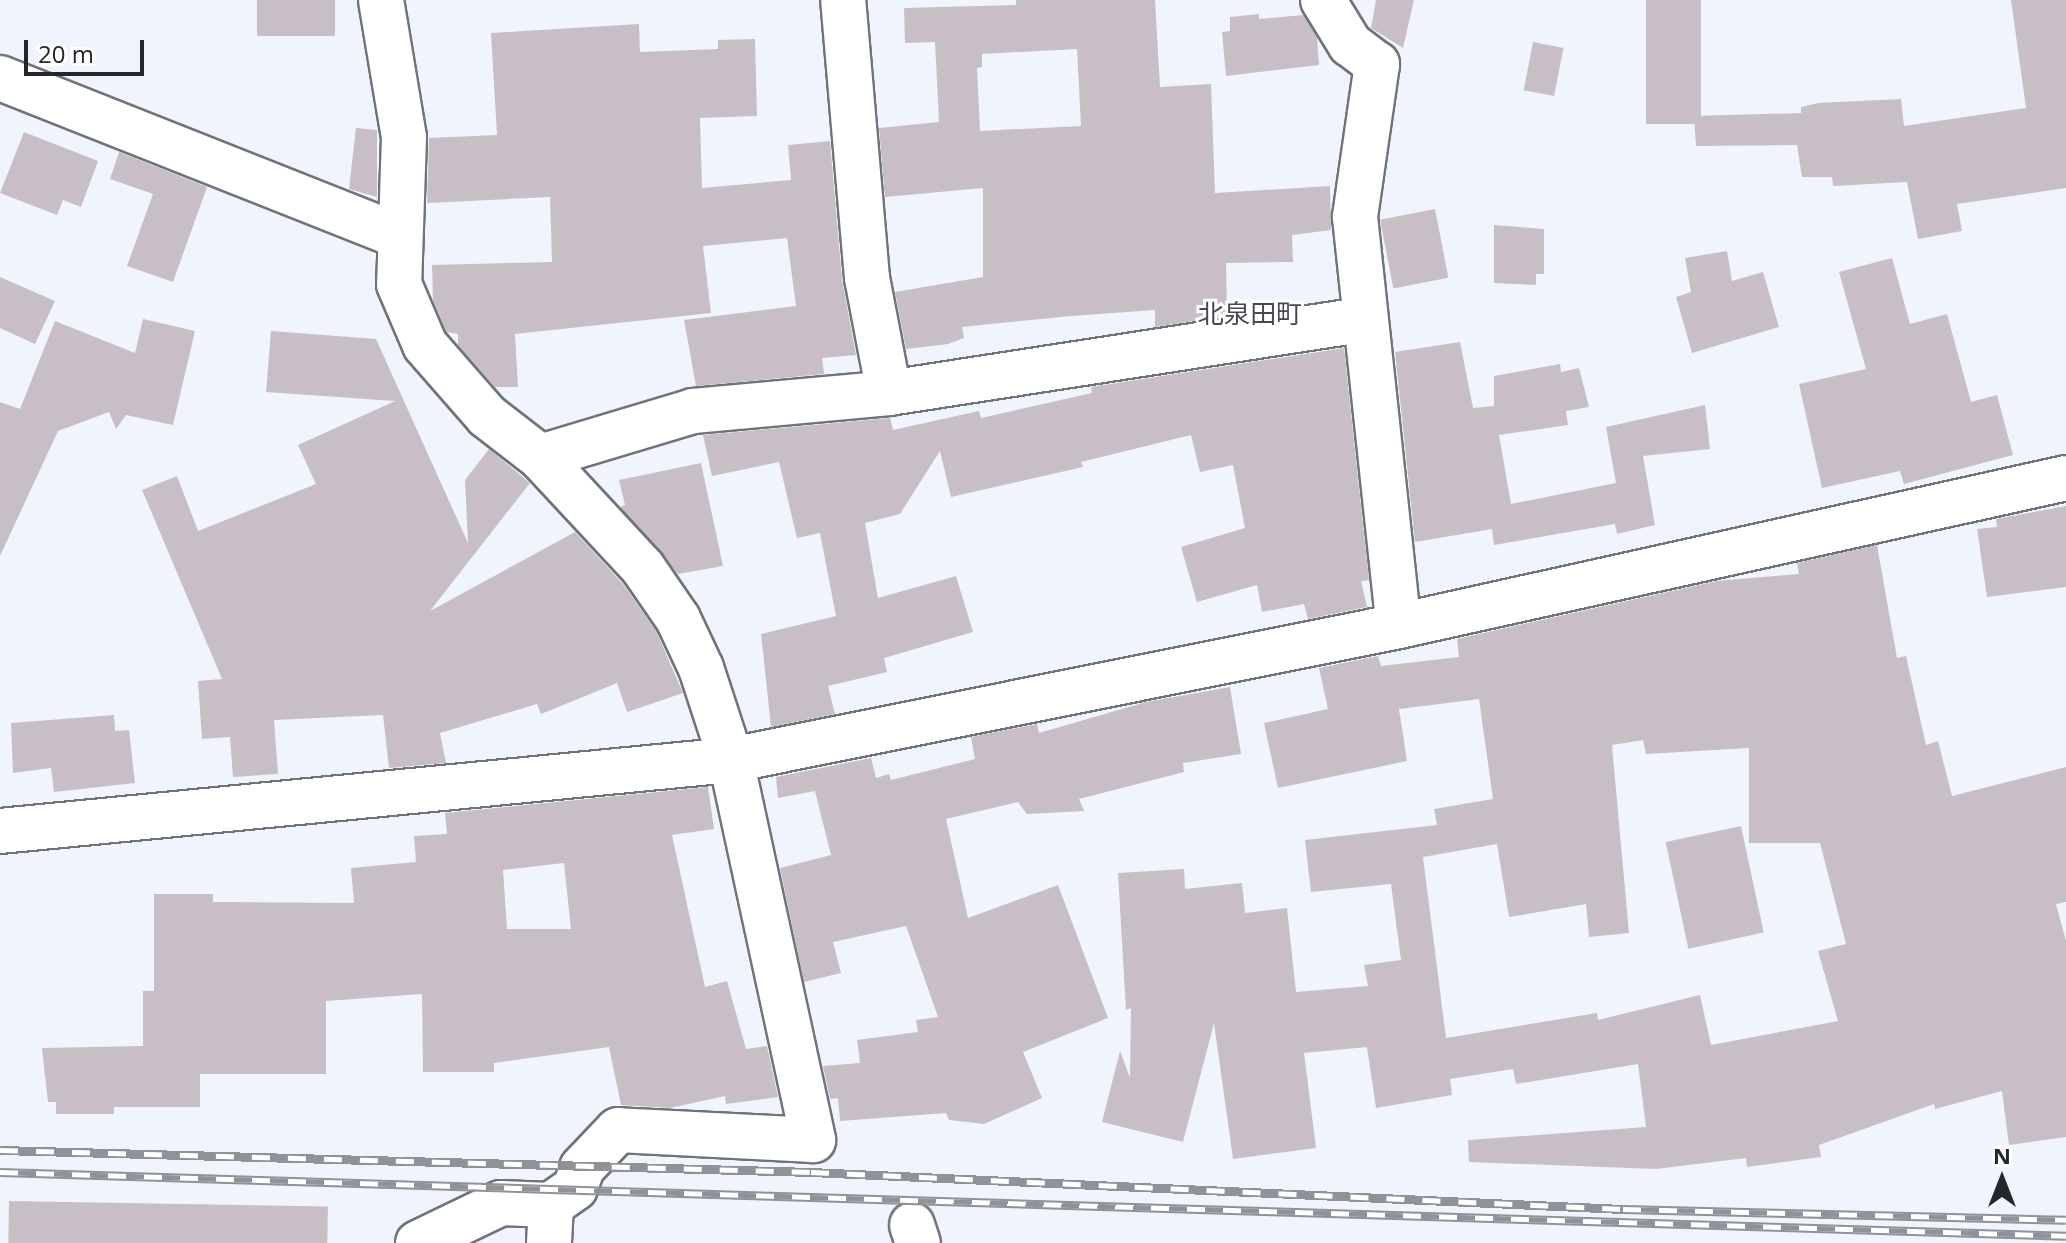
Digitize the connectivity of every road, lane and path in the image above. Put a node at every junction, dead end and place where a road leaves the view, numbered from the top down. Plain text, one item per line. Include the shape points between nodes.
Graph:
1 (381, 0) edge
2 (843, 0) edge
3 (1323, 0) edge
4 (0, 78) edge
5 (400, 236) junction
6 (1363, 320) junction
7 (889, 393) junction
8 (540, 457) junction
9 (2066, 478) edge
10 (1399, 626) junction
11 (731, 760) junction
12 (0, 831) edge
13 (550, 1224) edge
14 (418, 1243) edge

1 - 5 street via 404,137
2 - 7 street via 867,278
3 - 6 street via 1350,44 1377,64 1355,217
4 - 5 street
5 - 8 street via 399,284 425,345 487,416
6 - 7 street
6 - 10 street
7 - 8 street via 693,411
8 - 11 street via 643,568 678,619 701,668
9 - 10 street
10 - 11 street
11 - 12 street
11 - 13 street via 813,1140 618,1130 582,1168
13 - 14 street via 501,1203

